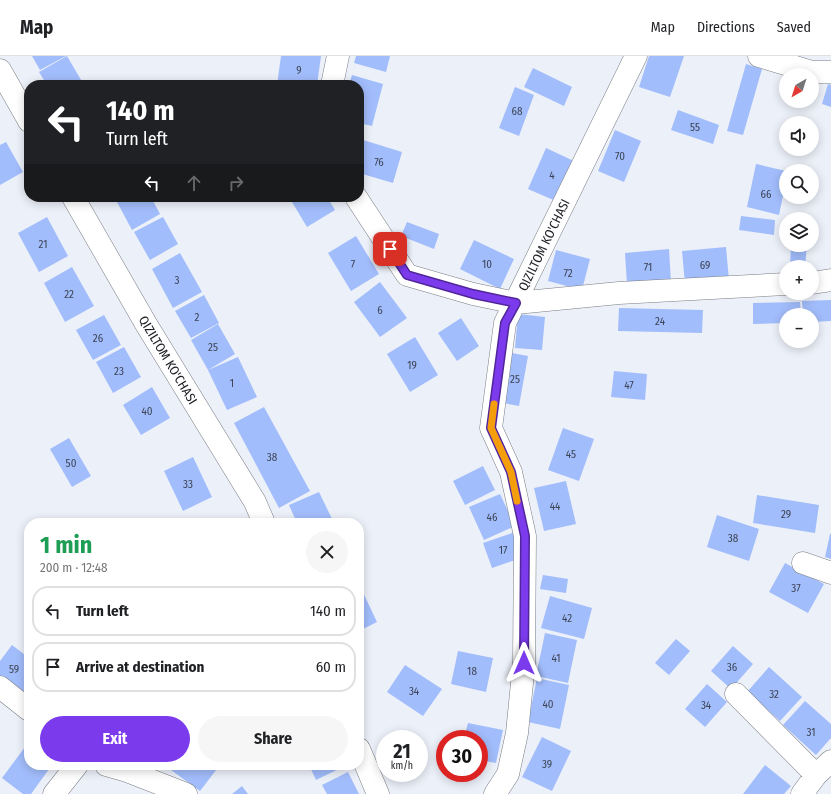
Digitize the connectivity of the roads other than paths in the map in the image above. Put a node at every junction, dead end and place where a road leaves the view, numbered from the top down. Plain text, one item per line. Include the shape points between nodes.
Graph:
1 (338, 56) edge
2 (636, 56) edge
3 (759, 56) edge
4 (0, 70) edge
5 (831, 72) edge
6 (333, 80) edge
7 (24, 112) edge
8 (76, 202) edge
9 (359, 202) edge
10 (831, 280) edge
11 (819, 282) edge
12 (779, 284) edge
13 (516, 303) junction
14 (262, 518) edge
15 (802, 563) dead end
16 (831, 573) edge
17 (0, 688) edge
18 (736, 694) dead end
19 (24, 706) edge
20 (364, 761) edge
21 (824, 768) edge
22 (73, 770) edge
23 (124, 770) edge
24 (54, 794) edge
25 (186, 794) edge
26 (378, 794) edge
27 (495, 794) edge
28 (802, 794) edge

1 - 6 street
2 - 13 street, QIZILTOM KO'CHASI
3 - 5 street via 812,72
4 - 7 street
8 - 14 street, QIZILTOM KO'CHASI via 146,324 255,502
9 - 13 street via 407,275
10 - 11 street
12 - 13 street via 619,293
13 - 27 street, QIZILTOM KO'CHASI via 505,323 491,428 511,472 525,536 524,663 517,733 508,774
15 - 16 street
17 - 19 street
18 - 21 street
20 - 26 street
21 - 28 street
22 - 24 street
23 - 25 street

